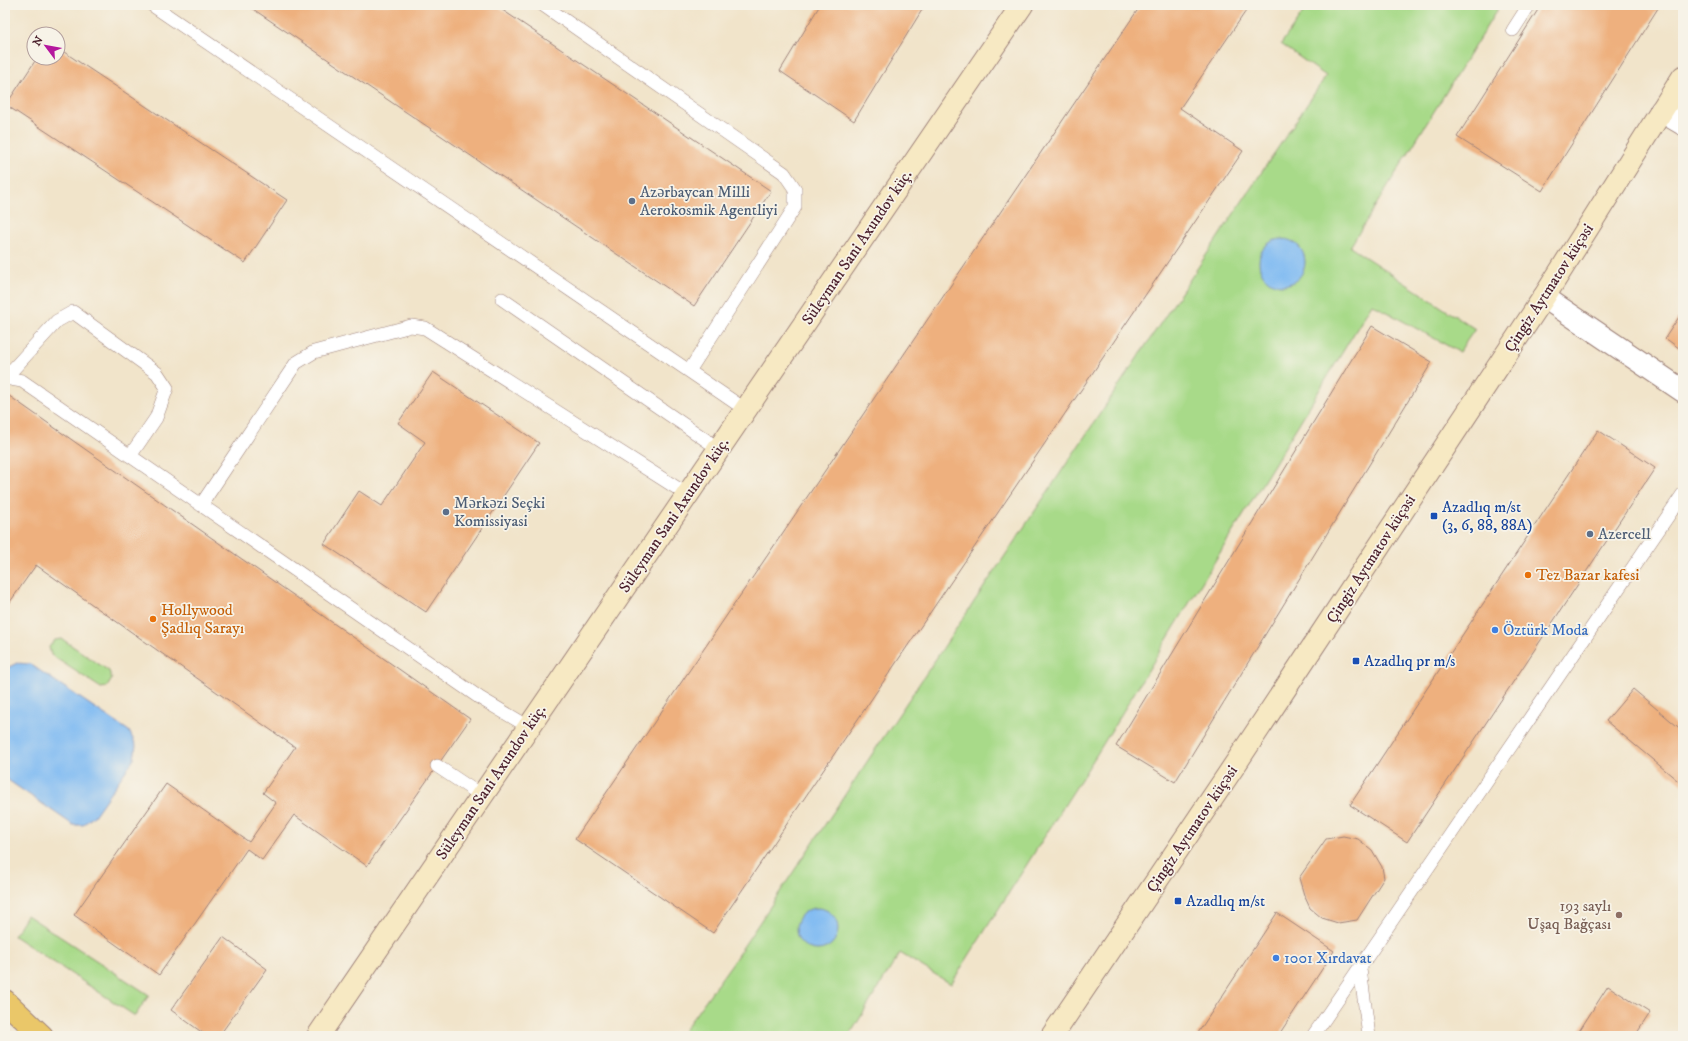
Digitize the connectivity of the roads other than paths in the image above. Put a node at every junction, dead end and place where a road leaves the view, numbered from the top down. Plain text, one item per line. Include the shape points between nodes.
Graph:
1 (152, 5) edge
2 (543, 5) edge
3 (1022, 5) edge
4 (1529, 5) edge
5 (1513, 30) dead end
6 (1683, 77) edge
7 (1661, 111) junction
8 (1683, 124) edge
9 (1544, 297) junction
10 (502, 299) dead end
11 (689, 371) junction
12 (6, 378) edge
13 (1683, 391) edge
14 (746, 410) junction
15 (719, 449) junction
16 (130, 456) junction
17 (1683, 494) edge
18 (688, 495) junction
19 (201, 505) junction
20 (529, 727) junction
21 (437, 766) dead end
22 (482, 796) junction
23 (1360, 969) junction
24 (6, 1002) edge
25 (322, 1032) edge
26 (42, 1036) edge
27 (55, 1036) edge
28 (1052, 1036) edge
29 (1313, 1036) edge
30 (1369, 1036) edge

1 - 11 lane
2 - 11 lane via 784,173 795,189 795,207
3 - 14 main road, Süleyman Sani Axundov küç.
4 - 5 lane
6 - 7 main road, Çingiz Aytmatov küçəsi
7 - 8 street
7 - 9 main road, Çingiz Aytmatov küçəsi
9 - 13 street
9 - 28 main road, Çingiz Aytmatov küçəsi
10 - 15 lane
11 - 14 lane
12 - 16 lane via 22,381
12 - 16 lane via 57,321 73,312 85,319 157,372 167,388 156,418
14 - 15 main road, Süleyman Sani Axundov küç.
15 - 18 main road, Süleyman Sani Axundov küç.
16 - 19 lane
17 - 23 lane
18 - 19 lane via 425,328 411,326 314,352 296,363
18 - 20 main road, Süleyman Sani Axundov küç.
19 - 20 lane via 480,698
20 - 22 main road, Süleyman Sani Axundov küç.
21 - 22 lane
22 - 25 main road, Süleyman Sani Axundov küç.
23 - 29 lane
23 - 30 lane
24 - 26 main road
24 - 27 main road

